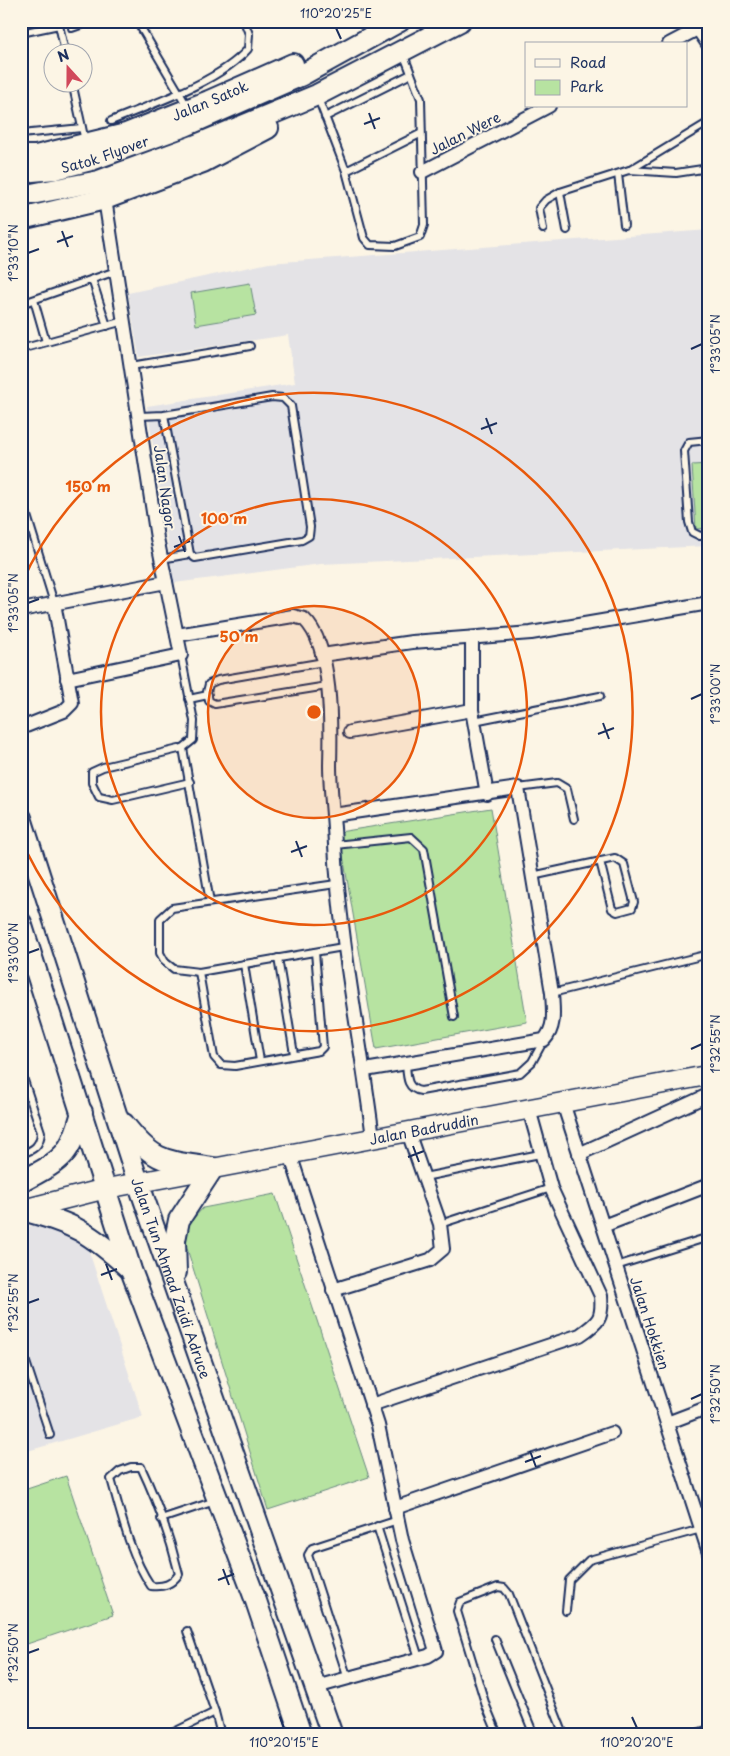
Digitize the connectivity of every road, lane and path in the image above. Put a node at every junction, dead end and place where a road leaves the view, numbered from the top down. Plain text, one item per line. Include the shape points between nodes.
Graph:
1 (92, 21) edge
2 (137, 21) edge
3 (244, 21) edge
4 (390, 21) edge
5 (400, 21) edge
6 (460, 21) edge
7 (709, 23) edge
8 (72, 28) dead end
9 (695, 30) junction
10 (21, 33) edge
11 (63, 42) edge
12 (673, 42) edge
13 (709, 51) edge
14 (402, 52) junction
15 (411, 74) junction
16 (74, 92) edge
17 (317, 94) junction
18 (545, 108) edge
19 (185, 109) junction
20 (326, 117) junction
21 (111, 121) dead end
22 (709, 122) edge
23 (21, 134) edge
24 (420, 134) junction
25 (84, 136) junction
26 (21, 156) edge
27 (709, 168) edge
28 (629, 170) junction
29 (346, 171) junction
30 (21, 172) edge
31 (422, 172) junction
32 (618, 174) junction
33 (560, 192) junction
34 (21, 196) edge
35 (105, 199) junction
36 (21, 219) edge
37 (624, 226) dead end
38 (544, 229) dead end
39 (567, 230) dead end
40 (116, 271) junction
41 (92, 279) junction
42 (34, 300) junction
43 (21, 304) edge
44 (124, 321) junction
45 (107, 326) junction
46 (46, 342) junction
47 (250, 346) dead end
48 (21, 349) edge
49 (131, 366) junction
50 (164, 415) junction
51 (139, 416) junction
52 (709, 440) edge
53 (21, 496) edge
54 (709, 535) edge
55 (190, 554) junction
56 (162, 559) junction
57 (166, 582) junction
58 (54, 603) junction
59 (709, 603) edge
60 (21, 610) edge
61 (177, 635) junction
62 (472, 639) junction
63 (181, 655) junction
64 (323, 658) junction
65 (67, 679) junction
66 (327, 686) junction
67 (208, 695) junction
68 (600, 696) dead end
69 (189, 699) junction
70 (472, 715) junction
71 (21, 728) edge
72 (350, 732) dead end
73 (184, 748) junction
74 (190, 782) junction
75 (518, 788) junction
76 (487, 794) junction
77 (333, 815) junction
78 (21, 818) edge
79 (574, 819) dead end
80 (335, 845) junction
81 (600, 861) junction
82 (532, 876) junction
83 (336, 884) junction
84 (210, 902) junction
85 (22, 927) edge
86 (344, 947) junction
87 (315, 952) junction
88 (709, 954) edge
89 (278, 958) junction
90 (244, 964) junction
91 (29, 970) edge
92 (199, 972) junction
93 (552, 993) junction
94 (454, 1017) dead end
95 (544, 1040) junction
96 (294, 1054) junction
97 (260, 1061) junction
98 (406, 1064) junction
99 (365, 1070) junction
100 (21, 1071) edge
101 (706, 1076) edge
102 (709, 1096) edge
103 (563, 1103) junction
104 (529, 1109) junction
105 (82, 1112) junction
106 (115, 1113) junction
107 (408, 1132) junction
108 (373, 1138) junction
109 (21, 1154) edge
110 (290, 1154) junction
111 (540, 1154) junction
112 (580, 1154) junction
113 (213, 1168) junction
114 (424, 1178) junction
115 (21, 1182) edge
116 (138, 1182) junction
117 (709, 1185) edge
118 (551, 1188) junction
119 (104, 1189) junction
120 (22, 1210) edge
121 (440, 1224) junction
122 (602, 1226) junction
123 (709, 1237) edge
124 (616, 1266) junction
125 (131, 1270) junction
126 (176, 1288) junction
127 (333, 1290) junction
128 (21, 1347) edge
129 (371, 1405) junction
130 (709, 1407) edge
131 (667, 1423) junction
132 (50, 1434) dead end
133 (612, 1434) dead end
134 (218, 1500) junction
135 (397, 1514) junction
136 (162, 1518) junction
137 (377, 1526) junction
138 (701, 1528) junction
139 (709, 1553) edge
140 (566, 1611) dead end
141 (187, 1631) dead end
142 (495, 1639) dead end
143 (419, 1658) junction
144 (348, 1679) junction
145 (316, 1687) junction
146 (215, 1712) junction
147 (296, 1725) edge
148 (709, 1729) edge
149 (168, 1735) edge
150 (221, 1735) edge
151 (301, 1735) edge
152 (332, 1735) edge
153 (498, 1735) edge
154 (534, 1735) edge
155 (564, 1735) edge
156 (691, 1735) edge

1 - 8 lane
2 - 19 lane
3 - 19 lane via 249,34 248,49
4 - 19 main road, Jalan Satok
5 - 19 main road, Jalan Satok via 302,75
6 - 14 main road
7 - 9 street
9 - 12 street
9 - 13 lane
10 - 11 lane via 59,25
14 - 15 lane, Jalan Were
14 - 17 main road
15 - 20 lane
15 - 24 lane, Jalan Were via 421,99
16 - 25 lane
17 - 20 lane
17 - 34 main road via 194,146 99,181
17 - 35 main road via 268,128 203,162
18 - 31 street, Jalan Were
19 - 21 lane
19 - 25 main road, Jalan Satok via 126,134
19 - 30 main road, Satok Flyover via 91,160 55,169
20 - 29 lane
22 - 28 lane
23 - 25 lane
24 - 29 lane, Jalan Were
24 - 31 lane
25 - 26 main road, Jalan Satok via 36,156
27 - 28 lane via 676,173
28 - 32 lane
29 - 31 lane via 364,238 370,245 386,246 420,237 424,225
32 - 33 lane
32 - 37 lane
33 - 38 lane via 539,208
33 - 39 lane
35 - 36 main road
35 - 40 street, Jalan Nagor
40 - 41 lane
40 - 44 street, Jalan Nagor
41 - 42 lane
41 - 45 lane
42 - 43 lane
42 - 46 lane
44 - 45 lane
44 - 49 street, Jalan Nagor
45 - 46 lane
46 - 48 lane
47 - 49 lane
49 - 51 street, Jalan Nagor
50 - 51 lane
50 - 55 lane
50 - 55 lane via 272,397 283,398 291,406 309,536 302,540 195,558
51 - 56 street, Jalan Nagor
52 - 54 lane via 689,442 684,451 688,517 692,532 700,536
53 - 58 lane
55 - 56 lane
56 - 57 street, Jalan Nagor
57 - 58 street
57 - 61 street, Jalan Nagor
58 - 60 street
58 - 65 street
59 - 62 street via 531,633
61 - 63 street, Jalan Nagor
61 - 64 street via 293,616 311,625
62 - 64 street via 412,642
62 - 70 street
63 - 65 street
63 - 69 lane, Jalan Nagor
64 - 66 street
64 - 67 lane via 218,680 209,684
65 - 71 street via 72,703 64,711
66 - 67 lane via 215,704 209,701
66 - 77 street
67 - 69 lane
68 - 70 lane
69 - 73 lane, Jalan Nagor via 194,721 193,740
70 - 72 street
70 - 76 street
73 - 74 lane
73 - 74 lane via 103,767 92,772 92,783 98,797 113,800
74 - 84 lane
75 - 76 street
75 - 79 lane via 557,783 568,789
75 - 82 street
76 - 77 street
77 - 80 street
78 - 106 main road, Jalan Tun Ahmad Zaidi Adruce
80 - 83 street
80 - 94 lane via 411,837 424,849
81 - 81 lane via 615,858 624,864 634,902 632,908 617,912 612,909
81 - 82 lane
82 - 93 street
83 - 84 lane
83 - 86 street
84 - 92 lane via 172,908 160,919 160,953 165,962 174,969
85 - 91 main road
86 - 87 lane
86 - 99 street
87 - 89 lane
87 - 96 lane via 324,1042 319,1051
88 - 93 lane
89 - 90 lane
89 - 96 lane
90 - 92 lane
90 - 97 lane
91 - 105 main road
92 - 97 lane via 214,1057 221,1065
93 - 95 street via 554,1019 551,1033
95 - 98 street
95 - 98 lane via 532,1062 520,1073 421,1091 414,1090 408,1083
96 - 97 lane
98 - 99 street
99 - 108 street
100 - 109 lane via 41,1132 36,1147
101 - 102 street
101 - 103 main road, Jalan Badruddin
102 - 112 street
103 - 104 main road, Jalan Badruddin
103 - 112 street, Jalan Hokkien
104 - 107 main road, Jalan Badruddin
104 - 111 street
105 - 115 main road via 75,1138 66,1154 51,1167
105 - 119 main road
106 - 113 main road via 147,1151 165,1161
106 - 116 main road, Jalan Tun Ahmad Zaidi Adruce
107 - 108 main road, Jalan Badruddin
107 - 114 street
108 - 110 main road, Jalan Badruddin
110 - 113 main road, Jalan Badruddin
110 - 127 street
111 - 114 lane
111 - 118 street
112 - 122 street, Jalan Hokkien
113 - 116 main road, Jalan Badruddin
113 - 126 main road via 179,1220 175,1240
114 - 121 street
116 - 119 main road, Jalan Badruddin
116 - 126 main road, Jalan Tun Ahmad Zaidi Adruce
117 - 122 street
118 - 121 lane
118 - 129 street via 601,1296 602,1312 596,1324 580,1334
119 - 120 main road, Jalan Badruddin
119 - 125 main road
120 - 125 main road via 78,1228 98,1240
121 - 127 street via 443,1249 430,1260
122 - 124 street, Jalan Hokkien
123 - 124 lane
124 - 131 street, Jalan Hokkien
125 - 134 main road
126 - 145 main road, Jalan Tun Ahmad Zaidi Adruce
127 - 129 street
128 - 132 lane
129 - 135 street
130 - 131 street
131 - 138 street, Jalan Hokkien
133 - 135 street
134 - 136 lane
134 - 147 main road
135 - 137 lane
135 - 143 street via 435,1642 436,1651
136 - 136 lane via 179,1574 174,1582 163,1587 151,1586 142,1572 111,1478 120,1470 142,1467
137 - 143 lane
137 - 144 lane via 312,1548 308,1555
138 - 139 street, Jalan Hokkien
138 - 140 lane via 589,1560 569,1580
141 - 146 lane
142 - 154 lane
143 - 144 street
144 - 145 street
145 - 152 main road, Jalan Tun Ahmad Zaidi Adruce
146 - 149 lane
146 - 150 lane
147 - 151 main road
148 - 156 lane
153 - 155 lane via 457,1611 460,1602 498,1587 509,1594

